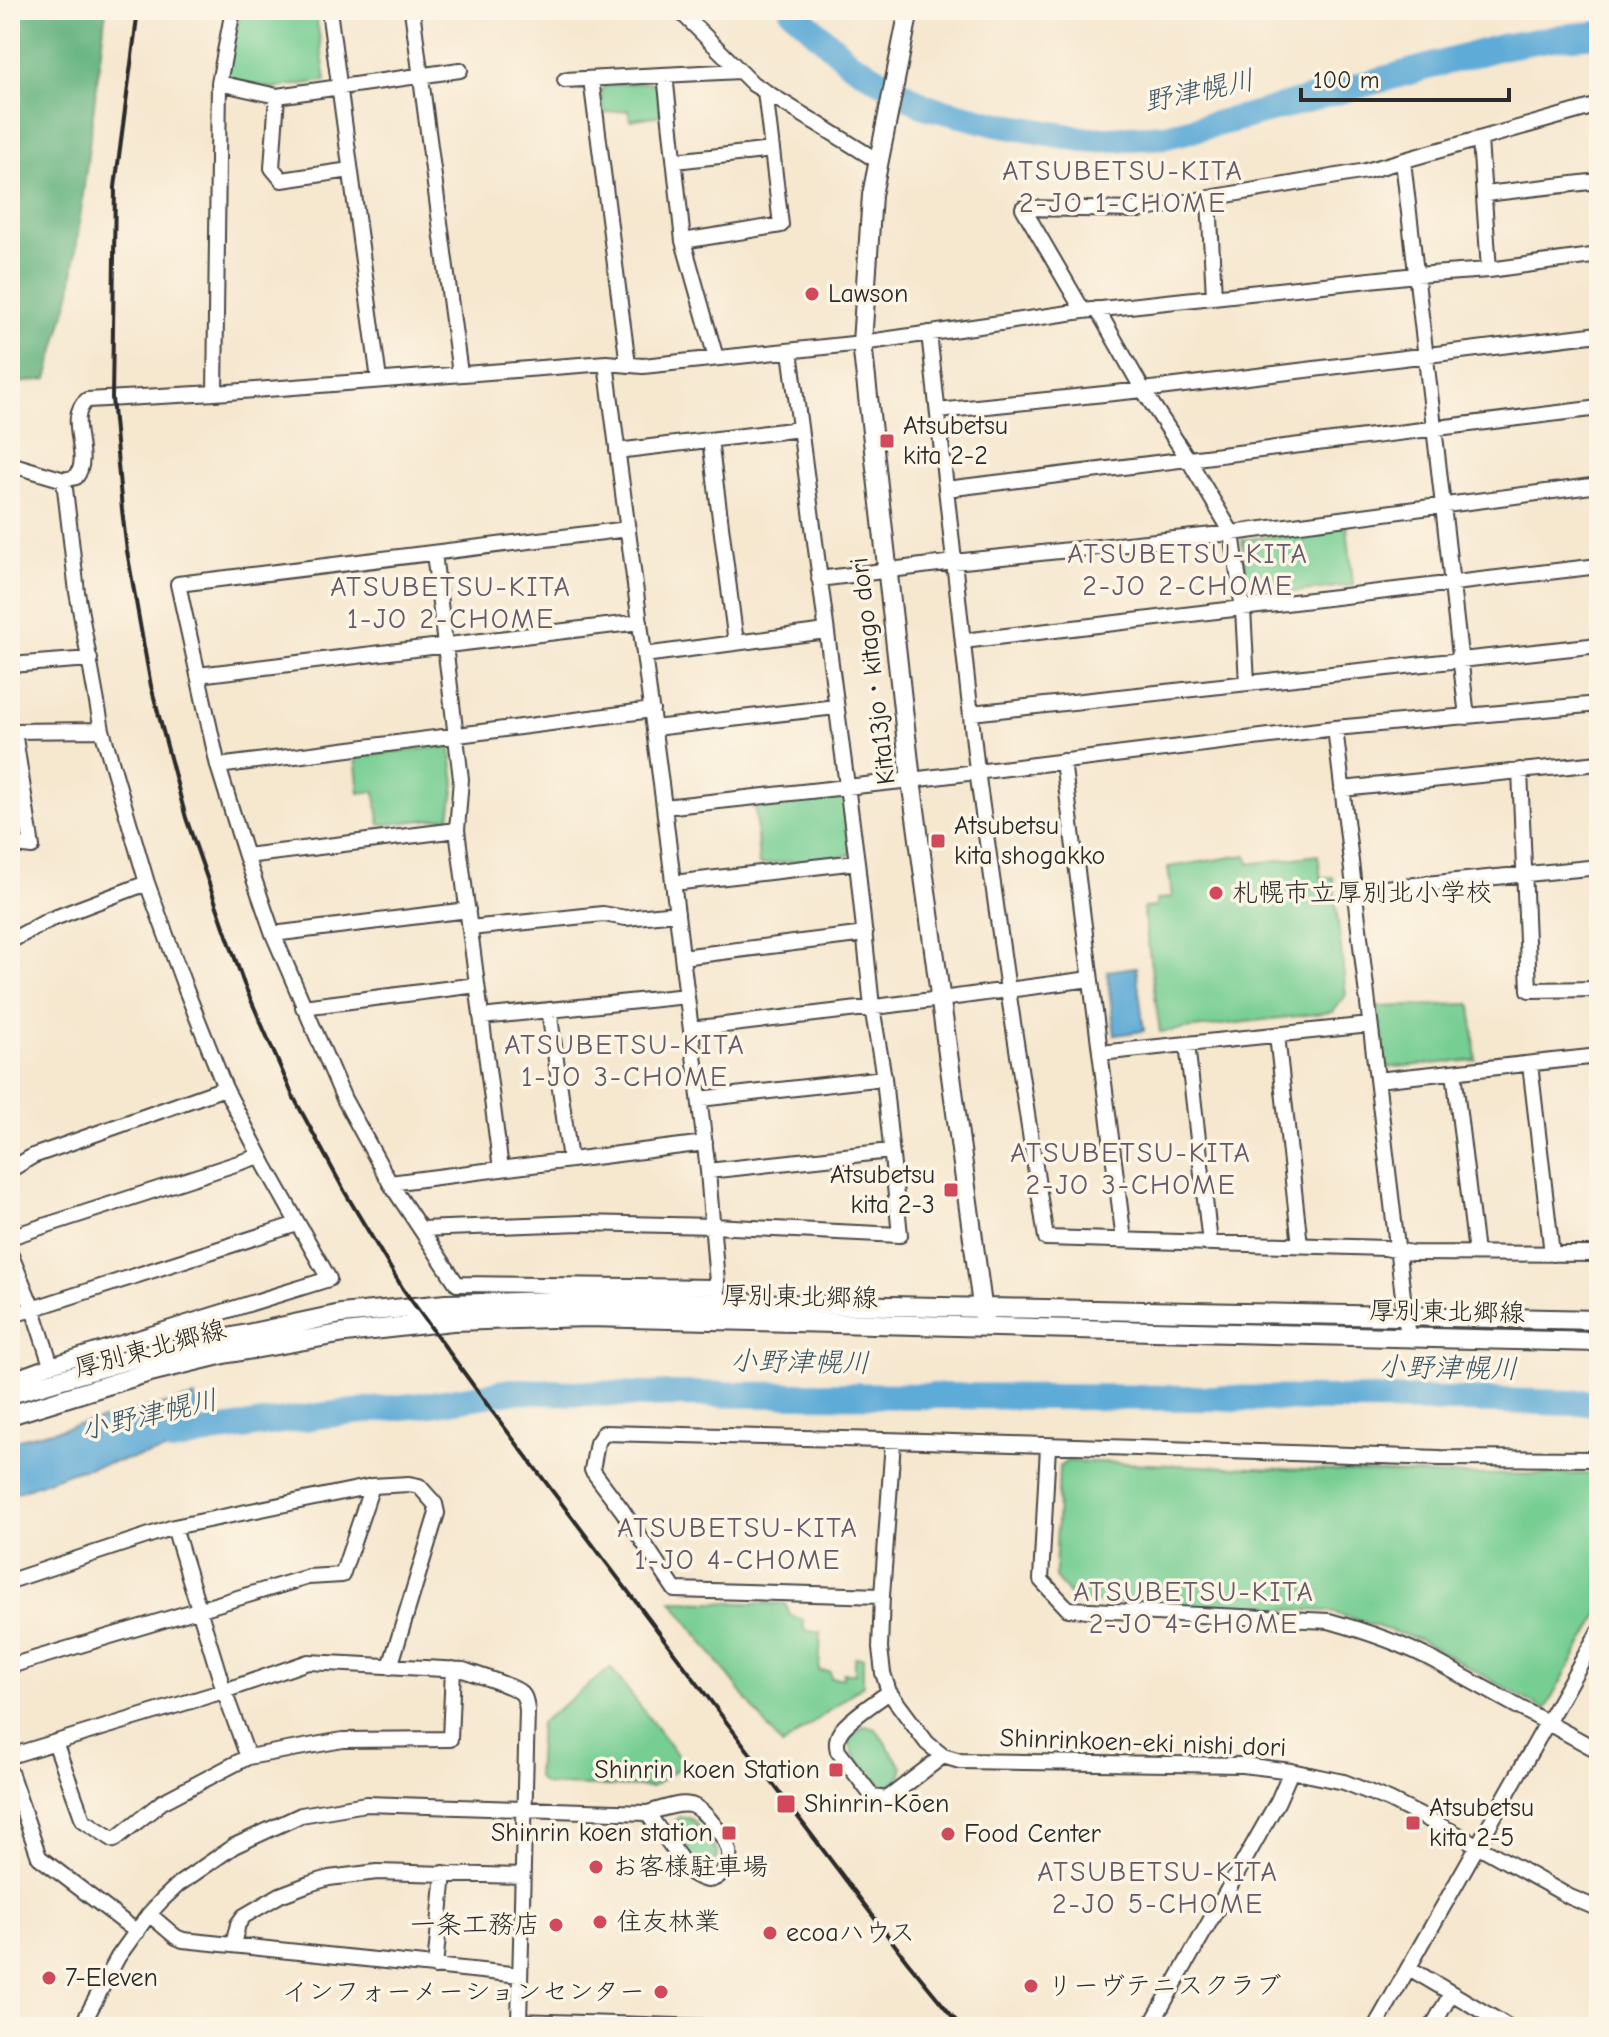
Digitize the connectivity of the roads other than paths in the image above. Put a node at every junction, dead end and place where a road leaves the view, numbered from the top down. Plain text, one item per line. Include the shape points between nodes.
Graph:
1 (233, 10) edge
2 (329, 10) edge
3 (412, 10) edge
4 (679, 10) edge
5 (907, 17) edge
6 (460, 70) dead end
7 (740, 71) junction
8 (421, 75) junction
9 (665, 75) junction
10 (591, 79) junction
11 (565, 80) dead end
12 (219, 83) junction
13 (339, 87) junction
14 (765, 91) junction
15 (277, 96) junction
16 (1599, 105) edge
17 (1480, 140) junction
18 (772, 150) junction
19 (675, 161) junction
20 (878, 161) junction
21 (1403, 161) junction
22 (350, 170) junction
23 (1599, 181) edge
24 (1485, 194) junction
25 (1209, 198) junction
26 (683, 241) junction
27 (1599, 258) edge
28 (1489, 270) junction
29 (1416, 275) junction
30 (1214, 297) junction
31 (1090, 310) junction
32 (929, 333) junction
33 (1599, 334) edge
34 (862, 343) junction
35 (790, 351) junction
36 (1426, 354) junction
37 (716, 358) junction
38 (606, 363) junction
39 (628, 365) junction
40 (460, 374) junction
41 (379, 380) junction
42 (1143, 390) junction
43 (215, 393) junction
44 (1599, 408) edge
45 (938, 411) junction
46 (800, 429) junction
47 (1434, 429) junction
48 (710, 440) junction
49 (617, 451) junction
50 (1188, 459) junction
51 (10, 464) edge
52 (64, 480) junction
53 (1599, 485) edge
54 (946, 489) junction
55 (1442, 504) junction
56 (628, 529) junction
57 (1232, 533) junction
58 (434, 553) junction
59 (954, 562) junction
60 (1599, 566) edge
61 (888, 570) junction
62 (819, 579) junction
63 (1453, 583) junction
64 (1243, 609) junction
65 (640, 622) junction
66 (826, 631) junction
67 (963, 641) junction
68 (736, 643) junction
69 (445, 645) junction
70 (1599, 645) edge
71 (644, 655) junction
72 (90, 659) junction
73 (1460, 659) junction
74 (10, 665) edge
75 (198, 675) junction
76 (1247, 683) junction
77 (1599, 704) edge
78 (836, 707) junction
79 (652, 710) junction
80 (971, 713) junction
81 (1467, 717) junction
82 (654, 728) junction
83 (1335, 728) junction
84 (102, 730) junction
85 (456, 736) junction
86 (1063, 761) junction
87 (1599, 763) edge
88 (218, 766) junction
89 (1520, 770) junction
90 (977, 771) junction
91 (911, 780) junction
92 (846, 787) junction
93 (1342, 789) junction
94 (664, 807) junction
95 (457, 830) junction
96 (10, 844) edge
97 (246, 856) junction
98 (857, 862) junction
99 (1599, 867) edge
100 (1524, 873) junction
101 (147, 883) junction
102 (673, 883) junction
103 (1354, 891) junction
104 (468, 910) junction
105 (677, 913) junction
106 (470, 928) junction
107 (273, 934) junction
108 (865, 934) junction
109 (10, 941) edge
110 (682, 957) junction
111 (1090, 979) junction
112 (477, 985) junction
113 (1598, 989) edge
114 (1008, 990) junction
115 (687, 996) junction
116 (941, 999) junction
117 (1599, 1006) edge
118 (303, 1007) junction
119 (872, 1007) junction
120 (549, 1010) junction
121 (481, 1017) junction
122 (1370, 1025) junction
123 (691, 1029) junction
124 (1277, 1035) junction
125 (1187, 1044) junction
126 (1100, 1053) junction
127 (1599, 1056) edge
128 (1530, 1064) junction
129 (1454, 1072) junction
130 (884, 1078) junction
131 (1377, 1080) junction
132 (225, 1088) junction
133 (700, 1099) junction
134 (705, 1143) junction
135 (890, 1151) junction
136 (260, 1156) junction
137 (570, 1160) junction
138 (501, 1169) junction
139 (10, 1170) edge
140 (708, 1171) junction
141 (390, 1183) junction
142 (297, 1224) junction
143 (713, 1226) junction
144 (421, 1229) junction
145 (10, 1237) edge
146 (1124, 1240) junction
147 (1210, 1243) junction
148 (1300, 1245) junction
149 (1398, 1250) junction
150 (10, 1253) edge
151 (1476, 1253) junction
152 (1552, 1254) junction
153 (1599, 1254) edge
154 (718, 1295) junction
155 (33, 1309) junction
156 (10, 1316) edge
157 (1405, 1316) junction
158 (984, 1318) junction
159 (1599, 1320) edge
160 (1408, 1338) junction
161 (1599, 1342) edge
162 (51, 1365) junction
163 (10, 1380) edge
164 (10, 1394) edge
165 (10, 1415) edge
166 (893, 1441) junction
167 (1048, 1446) junction
168 (1599, 1459) edge
169 (372, 1486) junction
170 (174, 1527) junction
171 (10, 1581) edge
172 (882, 1596) junction
173 (199, 1608) junction
174 (1599, 1631) edge
175 (10, 1666) edge
176 (390, 1667) junction
177 (453, 1669) junction
178 (224, 1691) junction
179 (889, 1692) junction
180 (1547, 1723) junction
181 (55, 1742) junction
182 (1599, 1750) edge
183 (10, 1756) edge
184 (943, 1756) junction
185 (248, 1757) junction
186 (1291, 1771) junction
187 (10, 1772) edge
188 (525, 1810) junction
189 (647, 1813) junction
190 (1479, 1845) junction
191 (444, 1873) junction
192 (522, 1876) junction
193 (1599, 1909) edge
194 (149, 1914) junction
195 (137, 1932) junction
196 (233, 1945) junction
197 (435, 1967) junction
198 (1409, 1968) junction
199 (520, 1975) junction
200 (1451, 1994) junction
201 (554, 2025) edge
202 (626, 2026) edge
203 (81, 2027) edge
204 (708, 2027) edge
205 (1150, 2027) edge
206 (1375, 2027) edge
207 (1432, 2027) edge
208 (1509, 2027) edge

1 - 12 street
2 - 13 street
3 - 8 street
4 - 7 street
5 - 20 main road, Kita13jo・kitago dori
6 - 8 street
7 - 9 street
7 - 14 street
8 - 13 street
8 - 40 street
9 - 10 street
9 - 19 street
10 - 11 street
10 - 39 street
12 - 15 street
12 - 43 street
13 - 15 street
13 - 22 street
14 - 18 street
14 - 20 street
15 - 22 street via 272,168 282,180
16 - 17 street
17 - 21 street
17 - 24 street
18 - 19 street
18 - 26 street via 781,225
19 - 26 street
20 - 34 main road, Kita13jo・kitago dori
21 - 25 street
21 - 29 street
22 - 41 street
23 - 24 street
24 - 28 street
25 - 30 street
25 - 31 street via 1140,210 1023,208
26 - 37 street
27 - 28 street
28 - 29 street
29 - 30 street
29 - 36 street
30 - 31 street
31 - 32 street
31 - 42 street
32 - 34 street
32 - 45 street
33 - 36 street
34 - 35 street
34 - 61 main road, Kita13jo・kitago dori
35 - 37 street
35 - 46 street
36 - 42 street
36 - 47 street
37 - 39 street
38 - 39 street
38 - 40 street
38 - 49 street
40 - 41 street
41 - 43 street
42 - 45 street
42 - 50 street
43 - 52 street via 87,400 78,414 82,467 76,477
44 - 47 street
45 - 54 street
46 - 48 street
46 - 62 street
47 - 50 street
47 - 55 street
48 - 49 street
48 - 68 street
49 - 56 street
50 - 54 street
50 - 57 street
51 - 52 street
52 - 72 street
53 - 55 street
54 - 59 street
55 - 57 street
55 - 63 street
56 - 58 street
56 - 65 street
57 - 59 street
57 - 64 street
58 - 69 street
58 - 75 street via 178,584
59 - 61 street
59 - 67 street
60 - 63 street
61 - 62 street
61 - 91 main road, Kita13jo・kitago dori
62 - 66 street
63 - 64 street
63 - 73 street
64 - 67 street
64 - 76 street
65 - 69 street
65 - 71 street
66 - 68 street
66 - 78 street
67 - 80 street
68 - 71 street
69 - 75 street
69 - 85 street
70 - 73 street
71 - 79 street
72 - 74 street
72 - 84 street
73 - 76 street
73 - 81 street
75 - 88 street
76 - 80 street
77 - 81 street
78 - 82 street
78 - 92 street
79 - 82 street
79 - 85 street
80 - 90 street
81 - 83 street
82 - 94 street
83 - 86 street
83 - 93 street
84 - 96 street via 14,731 32,847
84 - 101 street
85 - 88 street
85 - 95 street via 461,779
86 - 90 street
86 - 111 street
87 - 89 street
88 - 97 street
89 - 93 street
89 - 100 street
90 - 91 street
90 - 114 street
91 - 92 street
91 - 116 main road, Kita13jo・kitago dori
92 - 94 street
92 - 98 street
93 - 103 street
94 - 102 street
95 - 97 street
95 - 104 street
97 - 107 street
98 - 102 street
98 - 108 street
99 - 100 street
100 - 103 street
100 - 113 street via 1529,990
101 - 109 street via 49,920
101 - 132 street
102 - 105 street
103 - 122 street
104 - 106 street
104 - 107 street
105 - 106 street via 626,918 603,914
105 - 110 street
106 - 112 street
107 - 118 street
108 - 110 street
108 - 119 street
110 - 115 street
111 - 114 street
111 - 126 street
112 - 118 street
112 - 121 street
113 - 117 street
114 - 116 street
114 - 146 street via 1046,1238
115 - 120 street
115 - 123 street
116 - 119 street
116 - 158 main road, Kita13jo・kitago dori
118 - 141 street via 344,1099
119 - 123 street
119 - 130 street
120 - 121 street
120 - 137 street
121 - 138 street
122 - 124 street
122 - 131 street
123 - 133 street
124 - 125 street
124 - 148 street
125 - 126 street
125 - 147 street
126 - 146 street
127 - 128 street
128 - 129 street
128 - 152 street
129 - 131 street
129 - 151 street
130 - 133 street
130 - 135 street
131 - 149 street
132 - 136 street
132 - 139 street via 33,1156
133 - 134 street
134 - 137 street
134 - 140 street
135 - 140 street
135 - 143 street via 900,1235
136 - 142 street
136 - 145 street
137 - 138 street
138 - 141 street
140 - 143 street
141 - 144 street
142 - 155 street
142 - 162 street via 329,1279
143 - 144 street via 581,1223
143 - 154 street
144 - 154 street via 457,1284
146 - 147 street
147 - 148 street
148 - 149 street
149 - 151 street
149 - 157 street
150 - 155 street
151 - 152 street
152 - 153 street
154 - 158 main road, 厚別東北郷線
154 - 164 main road, 厚別東北郷線 via 446,1304 341,1314 148,1355
155 - 156 street
155 - 162 street
157 - 158 main road, 厚別東北郷線
157 - 159 main road, 厚別東北郷線
157 - 160 street
158 - 160 main road, 厚別東北郷線
158 - 165 main road, 厚別東北郷線 via 452,1321 224,1354
160 - 161 main road, 厚別東北郷線
162 - 163 street
166 - 167 street
166 - 172 street
166 - 172 street via 604,1433 592,1470 675,1590
167 - 168 street
167 - 180 street via 1041,1580 1068,1609 1329,1621 1405,1645
169 - 170 street
169 - 173 street via 342,1575 308,1577
169 - 176 street via 419,1486 437,1513
170 - 171 street
170 - 173 street
172 - 179 street via 881,1662
173 - 175 street
173 - 178 street
174 - 180 street
176 - 177 street
176 - 178 street via 308,1662
177 - 185 street via 450,1739 343,1740
177 - 188 street via 492,1680 525,1698
178 - 181 street
178 - 185 street
179 - 184 street
179 - 184 street via 844,1727 837,1739 838,1751 869,1792 887,1799
180 - 182 street
180 - 190 street
181 - 183 street
181 - 185 street via 83,1820 114,1840 162,1802
184 - 186 street, Shinrinkoen-eki nishi dori via 960,1761 1243,1765
186 - 190 street, Shinrinkoen-eki nishi dori via 1355,1786
186 - 205 street
187 - 195 street via 39,1857
188 - 189 street
188 - 192 street
188 - 194 street via 366,1804 301,1815 234,1846 179,1884
189 - 189 street via 688,1804 704,1812 728,1845 727,1867 706,1880 691,1873
190 - 193 street, Shinrinkoen-eki nishi dori
190 - 198 street
191 - 192 street
191 - 196 street via 362,1873 309,1884 244,1916
191 - 197 street
192 - 199 street
194 - 195 street
194 - 196 street via 179,1939
195 - 203 street
196 - 197 street
197 - 199 street
198 - 200 street
198 - 206 street
199 - 201 street via 519,2021
200 - 207 street
200 - 208 street
201 - 202 street
202 - 204 street

